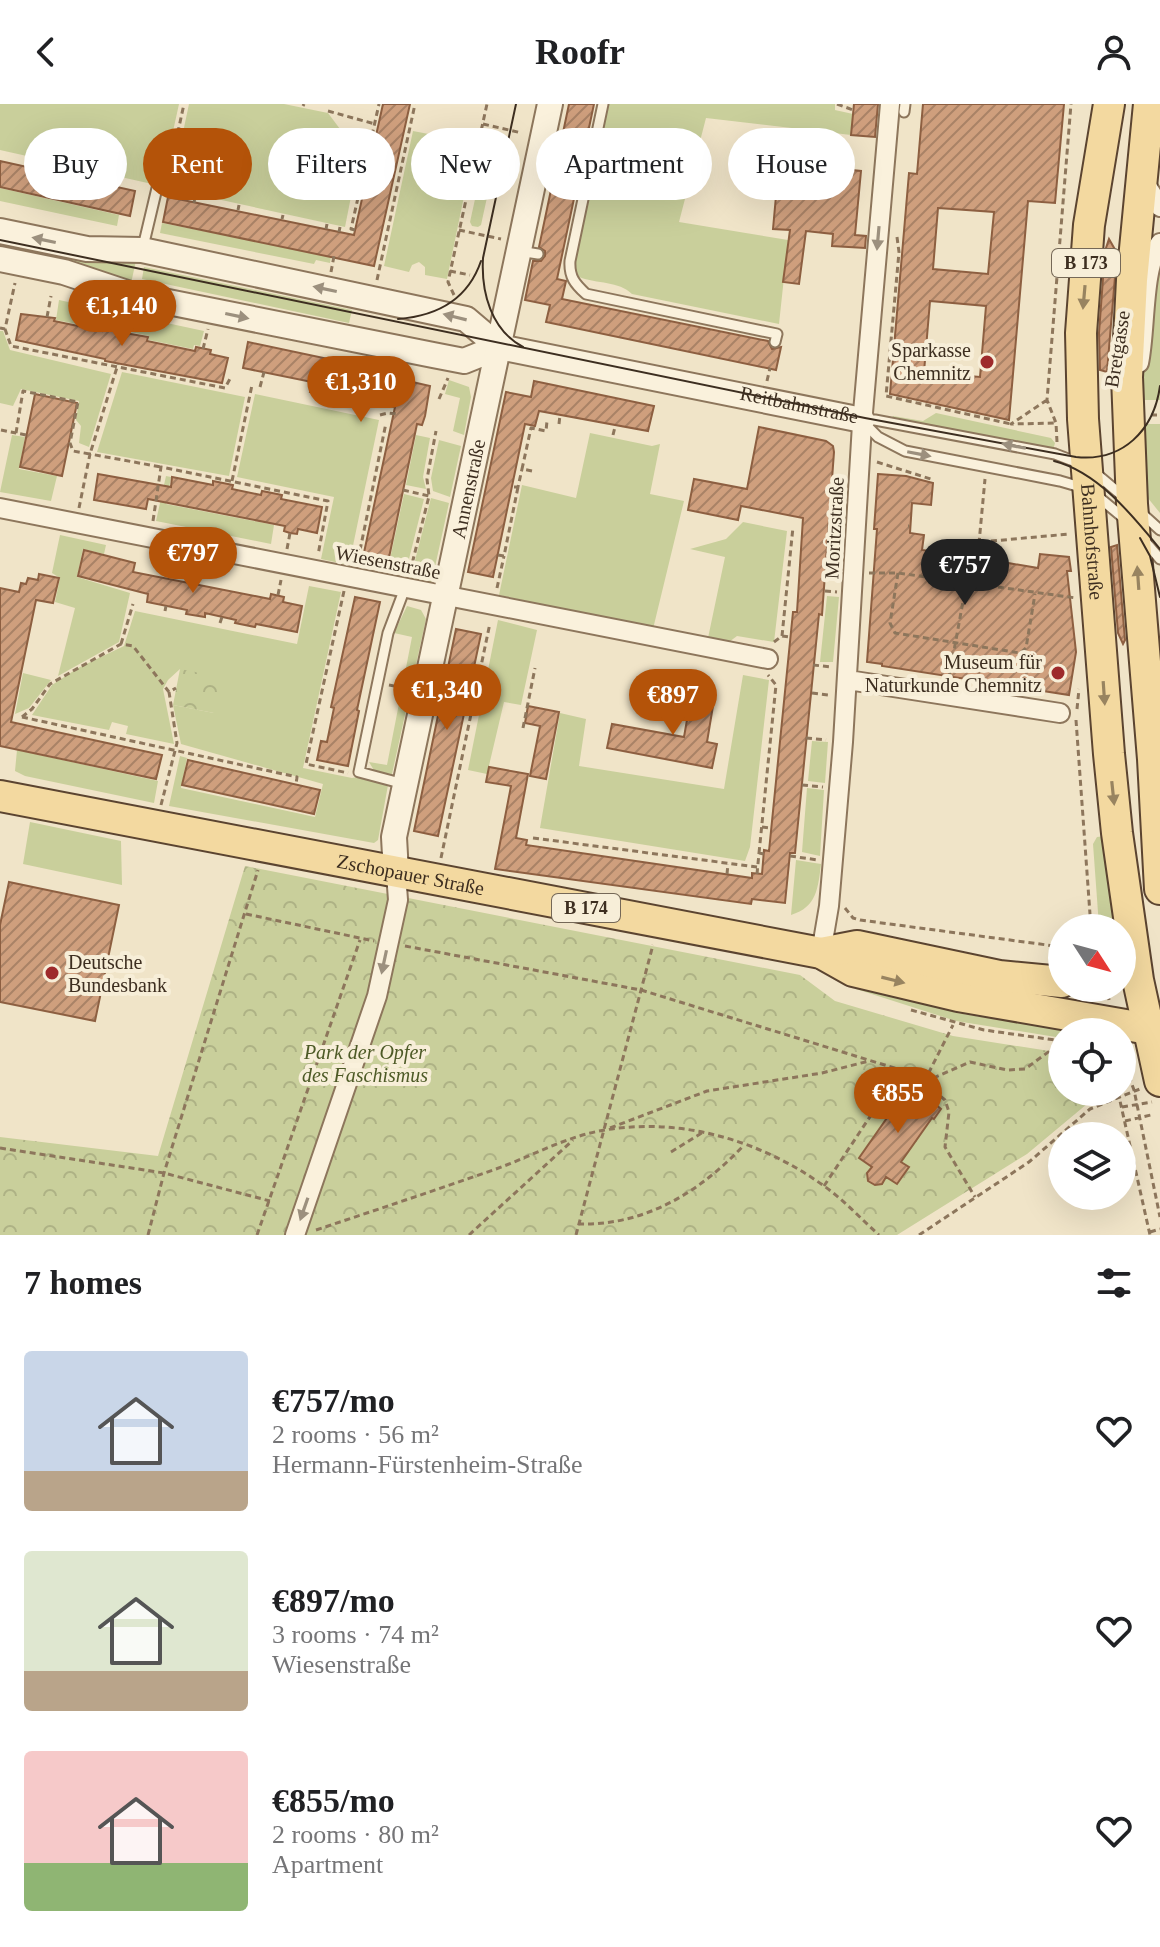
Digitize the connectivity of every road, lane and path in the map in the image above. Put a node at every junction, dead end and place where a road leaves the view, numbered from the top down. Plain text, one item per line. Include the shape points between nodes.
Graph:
1 (184, 104) edge
2 (379, 104) edge
3 (415, 104) edge
4 (487, 104) edge
5 (550, 104) edge
6 (603, 104) edge
7 (837, 104) edge
8 (1109, 104) edge
9 (1149, 104) edge
10 (900, 107) edge
11 (853, 110) dead end
12 (328, 111) dead end
13 (375, 124) junction
14 (483, 124) junction
15 (178, 128) edge
16 (545, 128) edge
17 (536, 136) edge
18 (536, 170) edge
19 (1142, 177) junction
20 (158, 200) edge
21 (194, 200) edge
22 (194, 203) dead end
23 (1160, 207) edge
24 (896, 229) dead end
25 (355, 230) dead end
26 (459, 230) junction
27 (0, 231) edge
28 (1160, 243) edge
29 (519, 248) junction
30 (142, 250) junction
31 (9, 261) edge
32 (450, 271) junction
33 (470, 275) dead end
34 (454, 295) dead end
35 (51, 296) dead end
36 (373, 300) junction
37 (47, 317) dead end
38 (3, 328) edge
39 (206, 334) dead end
40 (775, 342) dead end
41 (499, 347) junction
42 (203, 349) dead end
43 (118, 366) junction
44 (149, 368) dead end
45 (264, 372) dead end
46 (148, 374) junction
47 (450, 375) dead end
48 (231, 377) dead end
49 (252, 385) dead end
50 (260, 387) dead end
51 (439, 399) dead end
52 (366, 405) dead end
53 (365, 411) dead end
54 (397, 414) dead end
55 (380, 415) dead end
56 (560, 415) dead end
57 (1128, 417) junction
58 (862, 420) junction
59 (547, 421) dead end
60 (386, 423) dead end
61 (559, 424) dead end
62 (1011, 424) dead end
63 (525, 427) dead end
64 (615, 427) dead end
65 (531, 428) junction
66 (1, 430) edge
67 (436, 431) dead end
68 (16, 433) junction
69 (26, 435) dead end
70 (613, 435) dead end
71 (519, 453) dead end
72 (90, 454) junction
73 (525, 455) junction
74 (875, 461) dead end
75 (161, 467) junction
76 (532, 471) dead end
77 (520, 472) junction
78 (199, 475) junction
79 (986, 475) dead end
80 (1089, 479) junction
81 (934, 480) dead end
82 (232, 481) junction
83 (198, 482) dead end
84 (249, 485) junction
85 (403, 490) dead end
86 (247, 492) dead end
87 (429, 496) junction
88 (156, 501) dead end
89 (0, 508) edge
90 (1142, 521) edge
91 (75, 523) junction
92 (793, 527) dead end
93 (1079, 534) dead end
94 (981, 542) junction
95 (1160, 559) edge
96 (352, 569) junction
97 (315, 570) junction
98 (898, 573) junction
99 (874, 574) dead end
100 (966, 585) junction
101 (405, 588) junction
102 (279, 590) dead end
103 (1035, 594) junction
104 (278, 595) dead end
105 (445, 596) junction
106 (1070, 598) dead end
107 (133, 604) dead end
108 (494, 605) junction
109 (222, 617) dead end
110 (220, 623) dead end
111 (782, 636) junction
112 (790, 637) dead end
113 (955, 643) junction
114 (121, 644) junction
115 (476, 656) dead end
116 (482, 657) junction
117 (768, 659) junction
118 (535, 668) dead end
119 (949, 677) dead end
120 (848, 680) junction
121 (378, 682) junction
122 (176, 688) dead end
123 (1079, 688) dead end
124 (169, 692) junction
125 (425, 692) junction
126 (467, 701) dead end
127 (473, 702) junction
128 (1060, 713) dead end
129 (54, 724) junction
130 (523, 728) dead end
131 (52, 731) dead end
132 (95, 733) junction
133 (93, 740) dead end
134 (137, 742) junction
135 (457, 745) dead end
136 (464, 746) junction
137 (135, 749) dead end
138 (175, 750) junction
139 (212, 759) junction
140 (211, 766) dead end
141 (256, 768) junction
142 (359, 772) junction
143 (254, 775) dead end
144 (296, 784) dead end
145 (405, 785) junction
146 (0, 796) edge
147 (443, 814) dead end
148 (450, 815) junction
149 (156, 826) junction
150 (762, 827) junction
151 (771, 828) dead end
152 (533, 838) dead end
153 (557, 842) junction
154 (593, 846) junction
155 (264, 847) junction
156 (555, 850) dead end
157 (616, 850) junction
158 (592, 853) dead end
159 (790, 856) dead end
160 (671, 857) junction
161 (615, 858) dead end
162 (833, 862) junction
163 (728, 864) junction
164 (670, 866) dead end
165 (757, 867) junction
166 (396, 873) junction
167 (727, 874) dead end
168 (757, 874) dead end
169 (436, 881) junction
170 (1160, 889) edge
171 (829, 906) junction
172 (246, 914) junction
173 (1090, 914) edge
174 (1124, 914) edge
175 (360, 939) junction
176 (389, 943) junction
177 (1048, 945) edge
178 (821, 953) junction
179 (648, 962) dead end
180 (1048, 980) edge
181 (1136, 985) edge
182 (641, 990) junction
183 (1136, 991) edge
184 (1160, 1003) edge
185 (1156, 1025) edge
186 (1048, 1039) edge
187 (1048, 1052) edge
188 (871, 1060) junction
189 (901, 1070) junction
190 (924, 1082) junction
191 (1147, 1085) edge
192 (1160, 1101) edge
193 (1136, 1105) junction
194 (1096, 1106) edge
195 (1129, 1106) edge
196 (1122, 1107) joint
197 (1151, 1115) dead end
198 (1138, 1118) junction
199 (1125, 1121) junction
200 (603, 1130) junction
201 (705, 1131) junction
202 (576, 1138) junction
203 (744, 1145) junction
204 (0, 1148) edge
205 (671, 1152) dead end
206 (164, 1173) junction
207 (824, 1186) junction
208 (975, 1197) junction
209 (270, 1201) junction
210 (1160, 1217) edge
211 (578, 1224) junction
212 (1160, 1229) edge
213 (316, 1230) dead end
214 (1150, 1233) edge
215 (148, 1235) edge
216 (257, 1235) edge
217 (295, 1235) edge
218 (469, 1235) edge
219 (576, 1235) edge
220 (879, 1235) edge
221 (919, 1235) edge

1 - 15 path
2 - 13 path
3 - 36 path
4 - 14 path
5 - 16 street, Annenstraße
6 - 40 lane via 570,261 576,285 586,294 777,334
7 - 11 path
8 -> 80 main road, Bahnhofstraße / B 173 via 1089,225 1081,333
9 - 19 main road, Bahnhofstraße / B 173
10 -> 58 street, Moritzstraße
12 - 13 path
13 - 25 path via 351,229
14 - 17 path
14 - 26 path
18 - 29 street, Annenstraße
19 - 23 street
19 - 57 main road, Bahnhofstraße / B 173 via 1129,329
20 - 30 lane
21 - 22 path
24 - 62 path via 899,252 886,396
26 - 29 path
26 - 32 path
30 -> 27 street, Reitbahnstraße via 87,249
28 - 57 street, Bretgasse via 1149,270 1145,337
29 - 41 street, Annenstraße
36 -> 30 street, Reitbahnstraße
31 - 38 path
31 -> 41 street via 133,295 464,361
32 - 33 path
32 - 34 path
35 - 37 path
41 -> 36 street, Reitbahnstraße via 466,319
38 - 43 path via 11,346
39 - 42 path
41 - 58 street, Reitbahnstraße
41 - 105 street, Annenstraße
43 - 46 path
43 - 72 path
44 - 46 path
45 - 50 path
46 - 48 path via 225,388
47 - 51 path
49 - 82 path
52 - 53 path
54 - 55 path
56 - 61 path
57 - 90 main road, Bahnhofstraße / B 173
80 -> 58 lane via 1055,454
58 -> 80 lane, Reitbahnstraße via 878,437 905,451 1060,481
58 - 120 street, Moritzstraße
59 - 65 path via 546,431
60 - 96 path via 365,537
63 - 65 path
64 - 70 path
65 - 73 path
66 - 68 path
67 - 87 path
68 - 69 path
68 - 72 path via 23,391 78,402 70,443 73,451
71 - 73 path
72 - 75 path
72 - 91 path
73 - 77 path
74 - 81 path
75 - 78 path
75 - 88 path
76 - 77 path
77 - 108 path
78 - 82 path
78 - 83 path
79 - 94 path
80 - 90 lane
80 - 90 lane
80 -> 174 main road, Bahnhofstraße / B 173
82 - 84 path
84 - 86 path
84 - 97 path via 328,501
85 - 87 path
87 - 101 path
89 - 91 street, Wiesenstraße
90 - 95 lane
170 -> 90 main road, Bahnhofstraße / B 173
91 - 97 street, Wiesenstraße
92 - 111 path
93 - 94 path
94 - 100 path via 976,575
96 - 97 street, Wiesenstraße
96 - 101 street, Wiesenstraße
96 - 142 path via 306,764
98 - 99 path
98 - 100 path
98 - 113 path via 890,623 895,633
100 - 103 path
100 - 113 path
101 - 105 street, Wiesenstraße
101 - 121 lane
102 - 104 path
103 - 106 path
103 - 113 path via 1026,648 1020,653
105 - 108 street, Wiesenstraße
105 - 125 street, Annenstraße
107 - 114 path
108 - 116 path
108 - 117 street, Wiesenstraße
109 - 110 path
111 - 112 path
111 - 117 path via 769,646
113 - 119 path
114 - 124 path via 133,646
114 - 129 path via 50,684 22,717
115 - 116 path
116 - 127 path
117 - 150 path via 766,672 776,685
118 - 130 path
120 - 128 street
120 - 162 street, Moritzstraße
121 - 125 path
121 - 142 lane
122 - 124 path
123 - 173 path via 1076,715
124 - 138 path
125 - 145 street, Annenstraße
126 - 127 path
127 - 136 path
129 - 131 path
129 - 132 path
132 - 133 path
132 - 134 path
134 - 137 path
134 - 138 path
135 - 136 path
136 - 148 path
138 - 139 path
138 - 149 path
139 - 140 path
139 - 141 path
141 - 143 path
141 - 144 path via 297,777
142 - 145 lane
145 - 166 street, Annenstraße via 394,837
146 - 149 main road, Zschopauer Straße / B 174
147 - 148 path
148 - 169 path
149 - 155 main road, Zschopauer Straße / B 174
150 - 151 path
150 - 165 path
152 - 153 path
153 - 154 path
153 - 156 path
154 - 157 path
154 - 158 path
155 - 166 main road, Zschopauer Straße / B 174
155 - 172 path
157 - 160 path
157 - 161 path
159 - 162 path
160 - 163 path
160 - 164 path
162 - 171 street, Moritzstraße
163 - 165 path
163 - 167 path
165 - 168 path
166 - 169 main road, Zschopauer Straße / B 174
166 - 176 street via 398,900
169 - 178 main road, Zschopauer Straße / B 174
171 - 177 path via 845,908 860,920
171 - 178 street, Moritzstraße
172 - 175 path
172 - 206 path
175 - 176 path
175 - 209 path
176 - 182 path
176 -> 217 street via 377,996
178 - 180 main road, Zschopauer Straße / B 174 via 857,946 999,976
178 -> 185 main road, Zschopauer Straße / B 174 via 853,971 958,996
179 - 182 path
181 - 184 main road
182 - 188 path
182 - 200 path
183 - 185 main road, Bahnhofstraße / B 173
185 - 191 main road, Bahnhofstraße / B 173
186 - 190 path via 953,1024
187 - 190 path via 1025,1069 970,1062
188 - 189 path
188 - 200 path via 707,1091
189 - 190 path
189 - 207 path
190 - 208 path via 945,1100 945,1147
191 - 193 path
192 - 193 path
193 - 198 path
194 - 208 path via 1029,1162
195 - 196 path
196 - 199 path
197 - 198 path
198 - 199 path
198 - 210 path
199 - 214 path
200 - 201 path
200 - 202 path
200 - 211 path
201 - 203 path
201 - 205 path
202 - 213 path
202 - 218 path
203 - 207 path
203 - 211 path via 707,1181 665,1206 623,1221
204 - 206 path
206 - 209 path
206 - 215 path
207 - 220 path
208 - 221 path
209 - 216 path
211 - 219 path
212 - 214 path

